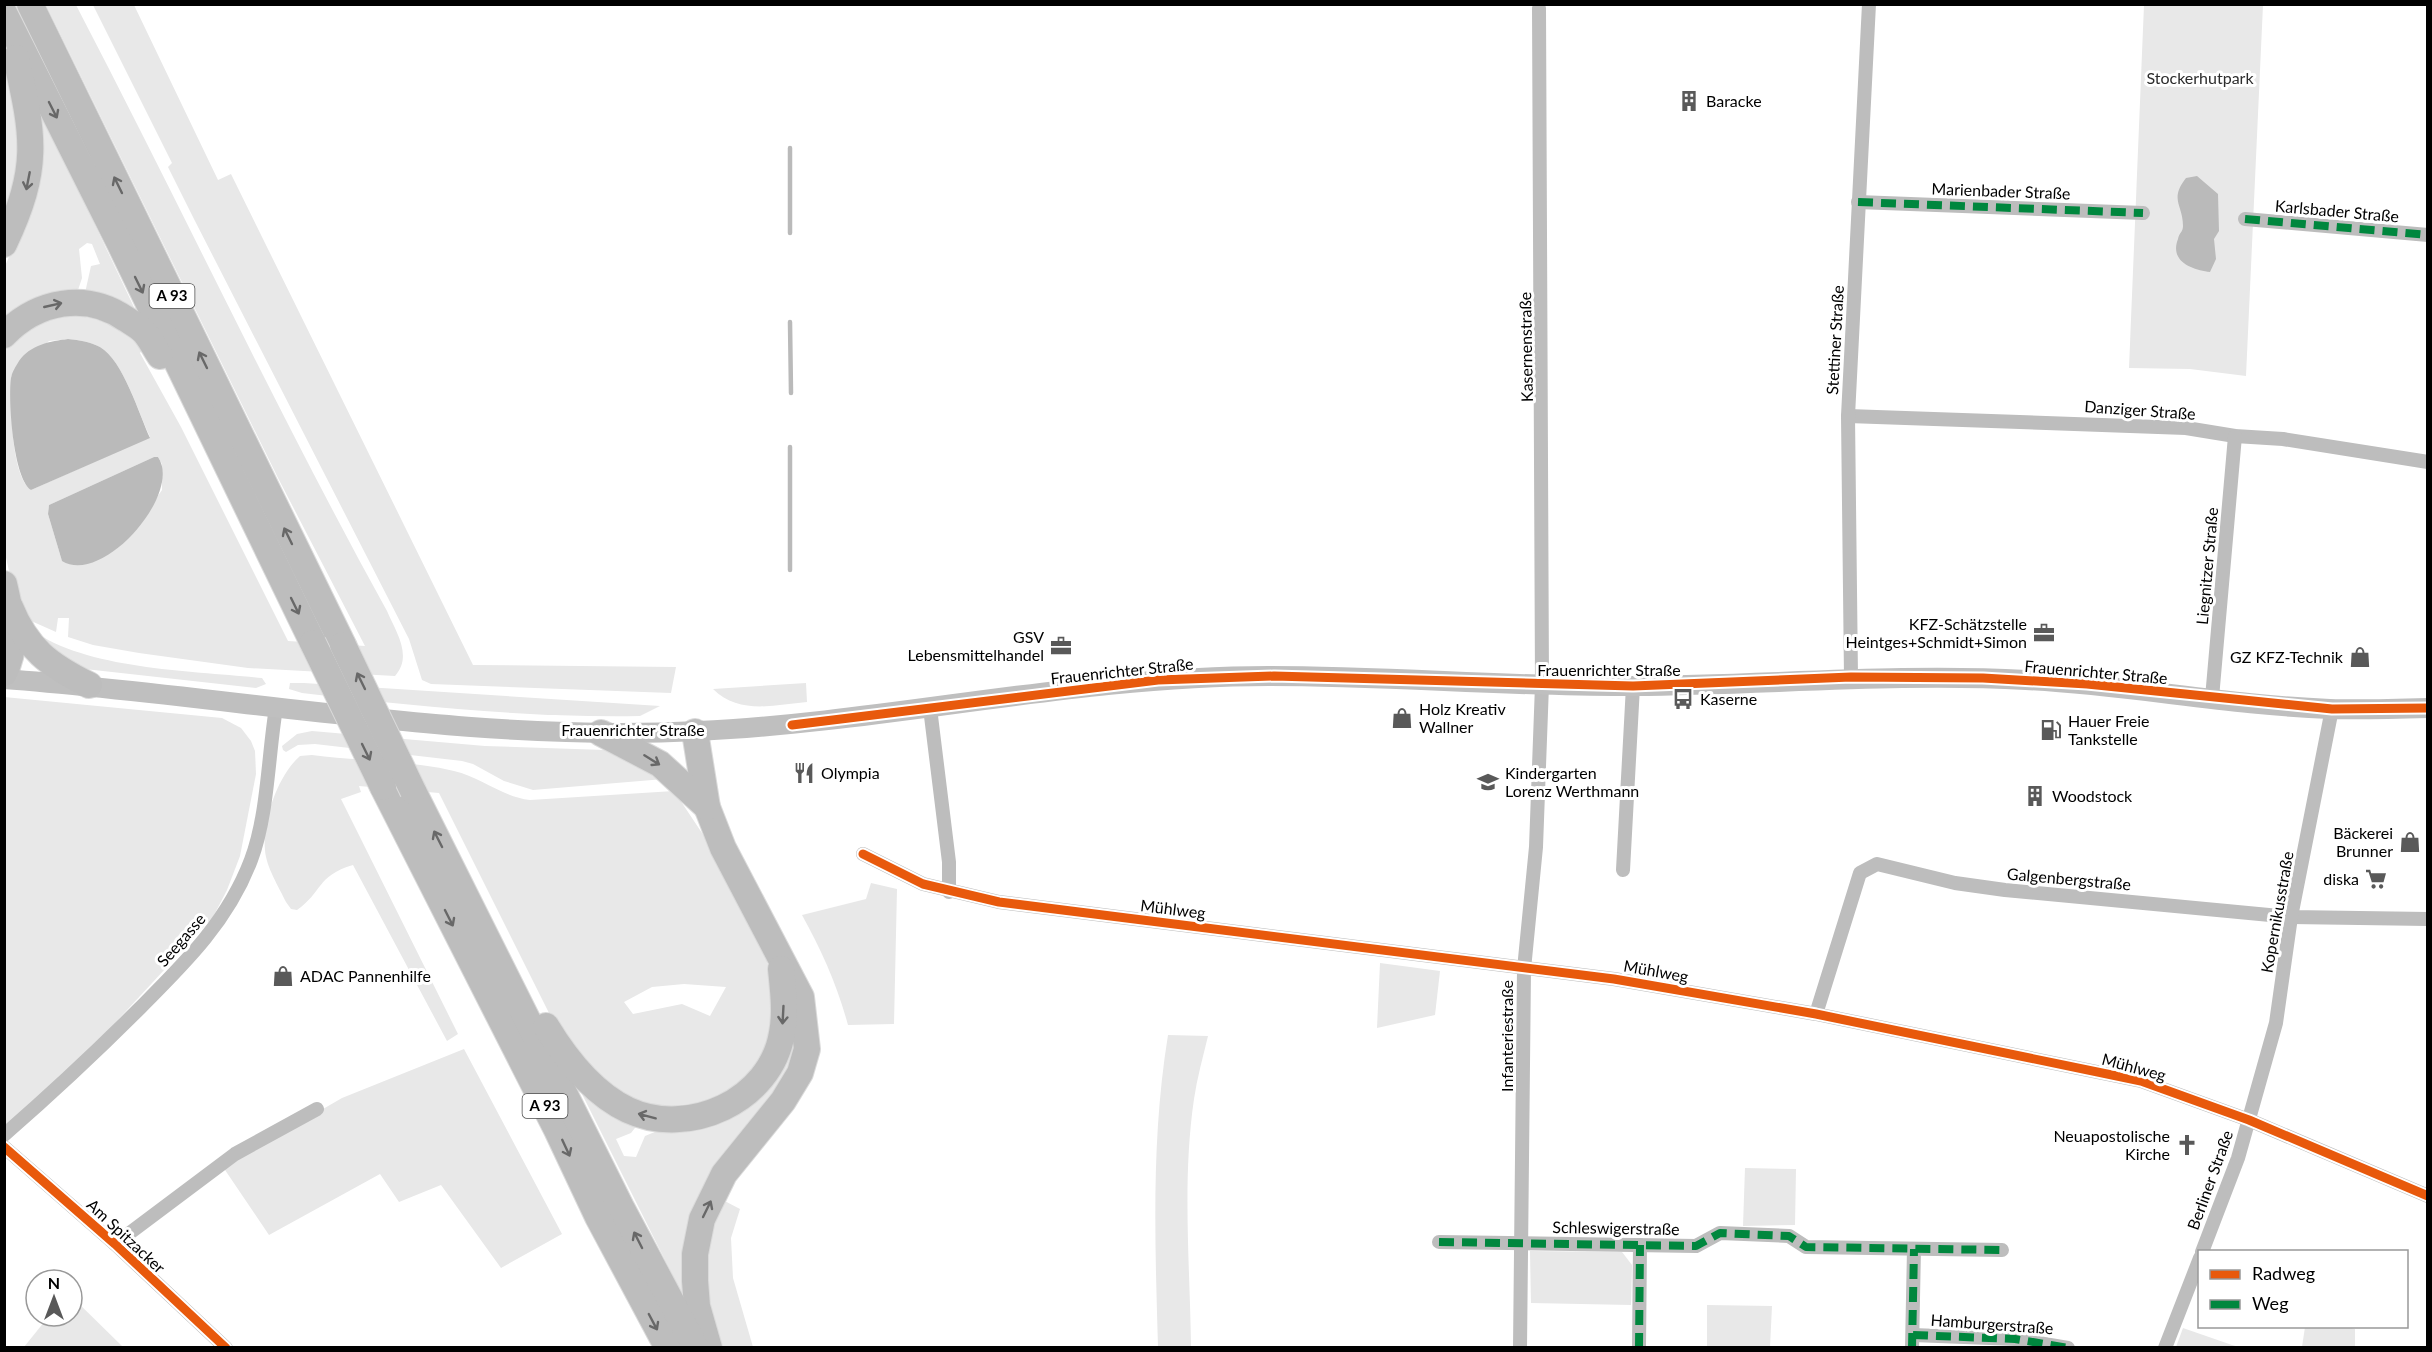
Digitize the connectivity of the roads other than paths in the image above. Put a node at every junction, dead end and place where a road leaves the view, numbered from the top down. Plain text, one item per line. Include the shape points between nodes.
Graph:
1 (30, 4) edge
2 (1869, 4) edge
3 (1539, 8) dead end
4 (6, 17) edge
5 (1858, 202) junction
6 (2144, 213) dead end
7 (2244, 219) dead end
8 (2427, 235) edge
9 (4, 244) edge
10 (4, 335) edge
11 (1848, 416) junction
12 (2235, 436) junction
13 (214, 440) junction
14 (2427, 462) edge
15 (7, 596) edge
16 (4, 673) edge
17 (1851, 677) junction
18 (4, 679) edge
19 (89, 685) junction
20 (1542, 685) junction
21 (1633, 686) junction
22 (2212, 698) junction
23 (276, 708) junction
24 (930, 708) junction
25 (2427, 708) edge
26 (2332, 709) junction
27 (695, 732) junction
28 (601, 733) junction
29 (707, 807) junction
30 (863, 854) dead end
31 (1623, 870) dead end
32 (949, 892) junction
33 (2291, 917) junction
34 (2427, 919) edge
35 (483, 929) junction
36 (780, 957) junction
37 (1524, 969) junction
38 (1816, 1014) junction
39 (317, 1109) dead end
40 (2249, 1120) junction
41 (4, 1135) edge
42 (4, 1147) edge
43 (2427, 1196) edge
44 (1439, 1242) dead end
45 (1523, 1243) junction
46 (115, 1244) junction
47 (1640, 1245) junction
48 (1914, 1249) junction
49 (2002, 1250) dead end
50 (2202, 1250) edge
51 (2198, 1261) edge
52 (1913, 1341) edge
53 (226, 1347) edge
54 (668, 1347) edge
55 (696, 1347) edge
56 (709, 1347) edge
57 (1520, 1347) edge
58 (1639, 1347) edge
59 (2068, 1347) edge
60 (2165, 1347) edge

35 -> 1 highway, A 93, bridge
2 - 5 street, Stettiner Straße
3 - 20 street, Kasernenstraße
4 -> 9 highway via 28,106 31,145 28,182
4 -> 13 highway, A 93
5 - 6 street, Marienbader Straße
5 - 11 street, Stettiner Straße
7 - 8 street, Karlsbader Straße
10 -> 13 highway via 36,309 65,303 92,303 112,309 144,331
11 - 12 street, Danziger Straße via 2186,428
11 - 17 street, Stettiner Straße
12 - 14 street, Danziger Straße via 2283,439
12 - 22 street, Liegnitzer Straße
13 -> 54 highway, A 93, bridge via 598,1217
15 - 16 highway via 13,651
15 - 19 highway via 19,630 40,655
17 - 21 main road, Frauenrichter Straße
17 - 22 main road, Frauenrichter Straße via 2027,680
18 - 19 main road, Frauenrichter Straße
19 - 23 main road, Frauenrichter Straße
20 - 21 main road, Frauenrichter Straße
20 - 24 main road, Frauenrichter Straße via 1218,677 1158,680
20 - 37 street, Infanteriestraße via 1536,847
21 - 31 street
22 - 26 main road, Frauenrichter Straße
23 - 28 main road, Frauenrichter Straße via 385,720
23 - 41 street, Seegasse via 252,858 226,912 191,957
24 - 27 main road, Frauenrichter Straße
24 - 32 street via 950,862
25 - 26 main road, Frauenrichter Straße
26 - 33 street, Kopernikusstraße
27 - 28 main road, Frauenrichter Straße
27 - 29 highway
28 -> 29 highway via 660,764
29 - 36 highway via 723,848
30 - 32 street, Mühlweg via 923,884
32 - 37 street, Mühlweg via 999,902
33 - 34 street, Galgenbergstraße
33 - 38 street, Galgenbergstraße via 1985,887 1876,864 1860,873
33 - 40 street, Kopernikusstraße via 2276,1023
36 -> 35 highway via 782,1034 760,1079 719,1110 673,1121 628,1110 575,1068
55 -> 35 highway, A 93 via 606,1178
56 -> 36 highway via 697,1306 695,1281 695,1254 702,1219 724,1174 783,1101 800,1073 807,1049 801,997
37 - 38 street, Mühlweg via 1614,979
37 - 45 street, Infanteriestraße
38 - 40 street, Mühlweg via 2141,1081
39 - 46 street, Am Spitzacker via 235,1154
40 - 43 street, Mühlweg
40 - 50 street, Berliner Straße
42 - 46 street, Am Spitzacker
44 - 45 street, Schleswigerstraße
45 - 47 street, Schleswigerstraße
45 - 57 street, Infanteriestraße
46 - 53 street, Am Spitzacker
47 - 48 street, Schleswigerstraße via 1696,1246 1720,1233 1789,1236 1806,1247
47 - 58 street
48 - 49 street, Schleswigerstraße
48 - 52 street
51 - 60 street
52 - 59 street, Hamburgerstraße via 2015,1339

